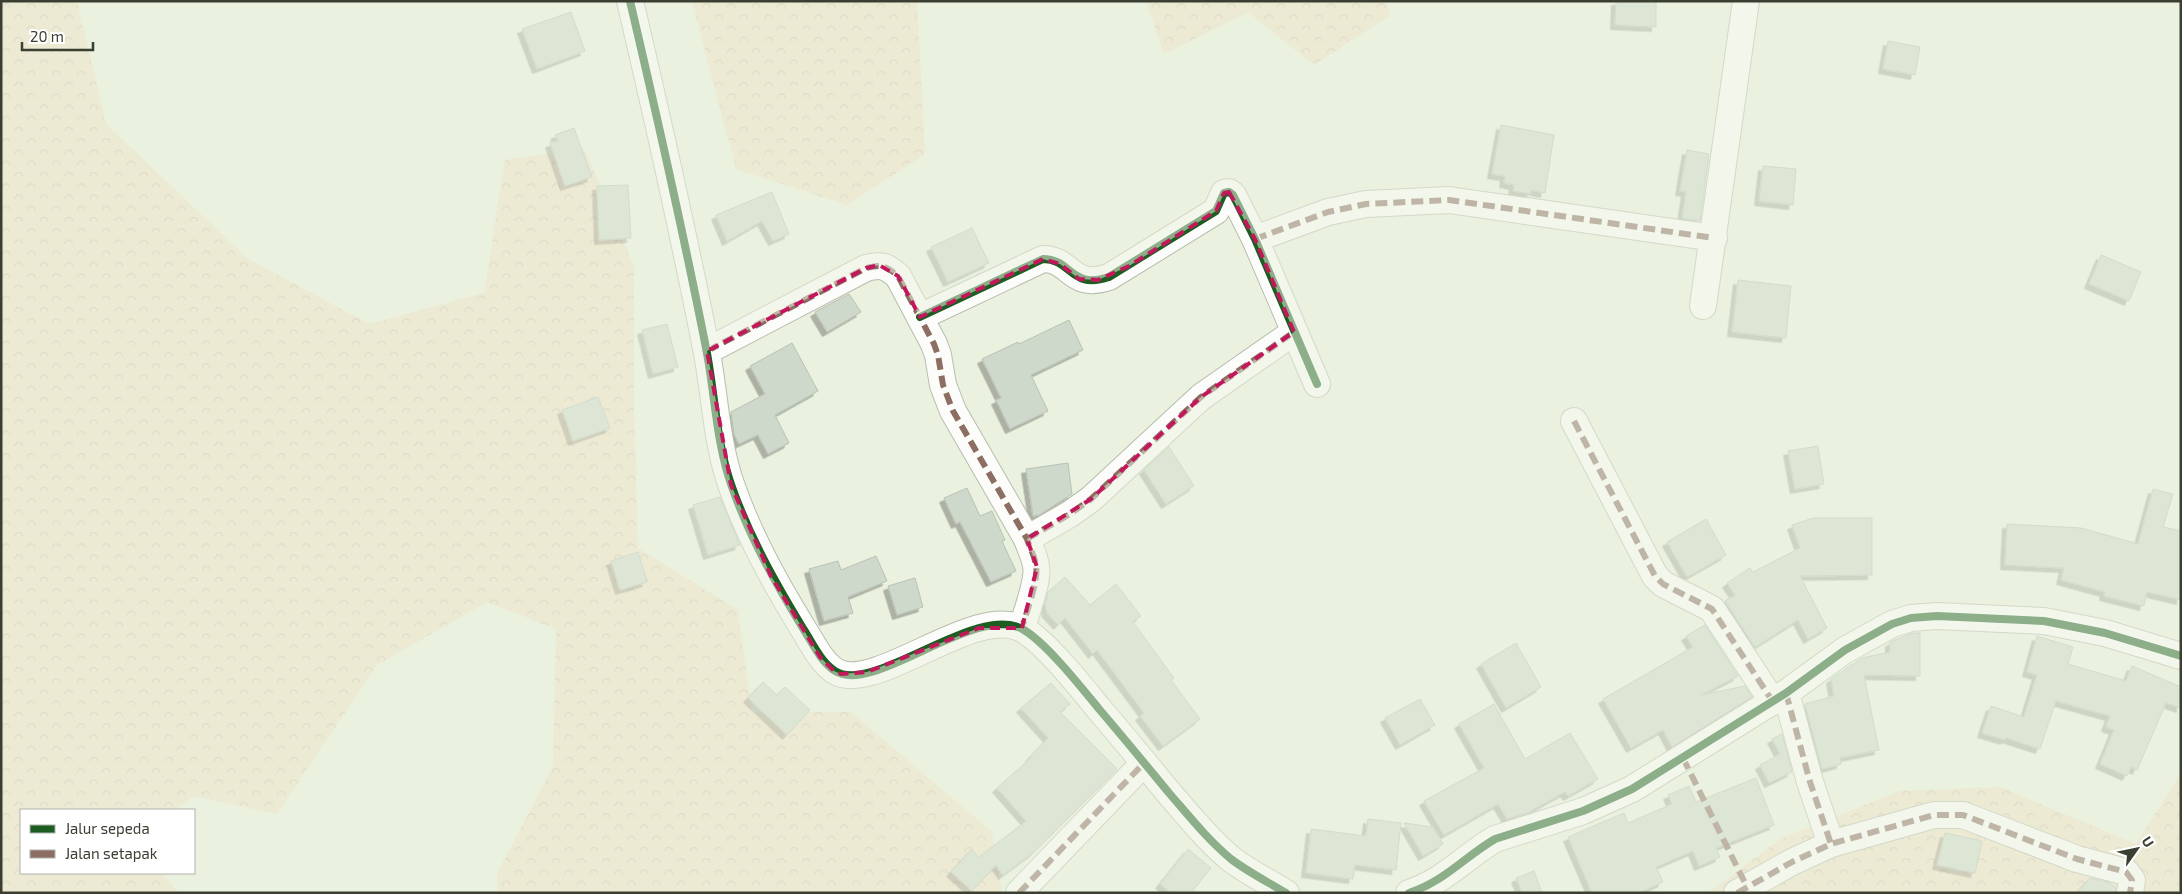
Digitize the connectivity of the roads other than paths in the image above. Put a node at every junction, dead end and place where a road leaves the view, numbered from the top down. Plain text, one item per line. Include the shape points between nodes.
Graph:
1 (630, 1) edge
2 (1746, 1) edge
3 (1714, 238) junction
4 (1256, 239) junction
5 (1703, 306) dead end
6 (920, 318) junction
7 (1294, 332) junction
8 (707, 351) junction
9 (1317, 384) dead end
10 (1574, 422) dead end
11 (1027, 539) junction
12 (1022, 628) junction
13 (2181, 656) edge
14 (1779, 698) junction
15 (1144, 762) junction
16 (1831, 844) junction
17 (1020, 893) edge
18 (1286, 893) edge
19 (1408, 893) edge
20 (1737, 893) edge
21 (2130, 893) edge

1 - 8 street
2 - 3 street
3 - 4 street via 1449,200 1366,204 1328,212
3 - 5 street
4 - 6 street via 1233,195 1226,192 1216,211 1109,276 1098,280 1079,278 1060,264 1043,259
4 - 7 street
6 - 8 street via 898,276 880,265 866,268
6 - 11 street via 938,356 943,385 954,410
7 - 9 street
7 - 11 street via 1200,397 1091,499
8 - 12 street via 731,485 771,576 826,664 841,674 855,675 896,663 979,628 1006,625
10 - 14 street via 1655,576 1663,584 1712,609
11 - 12 street via 1036,573
12 - 15 street via 1041,644
13 - 14 street via 2105,633 2044,621 1937,616 1911,618 1892,624 1845,650
14 - 16 street
14 - 19 street via 1632,789 1583,811 1495,839 1439,880
15 - 17 street
15 - 18 street via 1231,859
16 - 20 street
16 - 21 street via 1934,815 1963,815 2077,859 2126,872 2132,880

